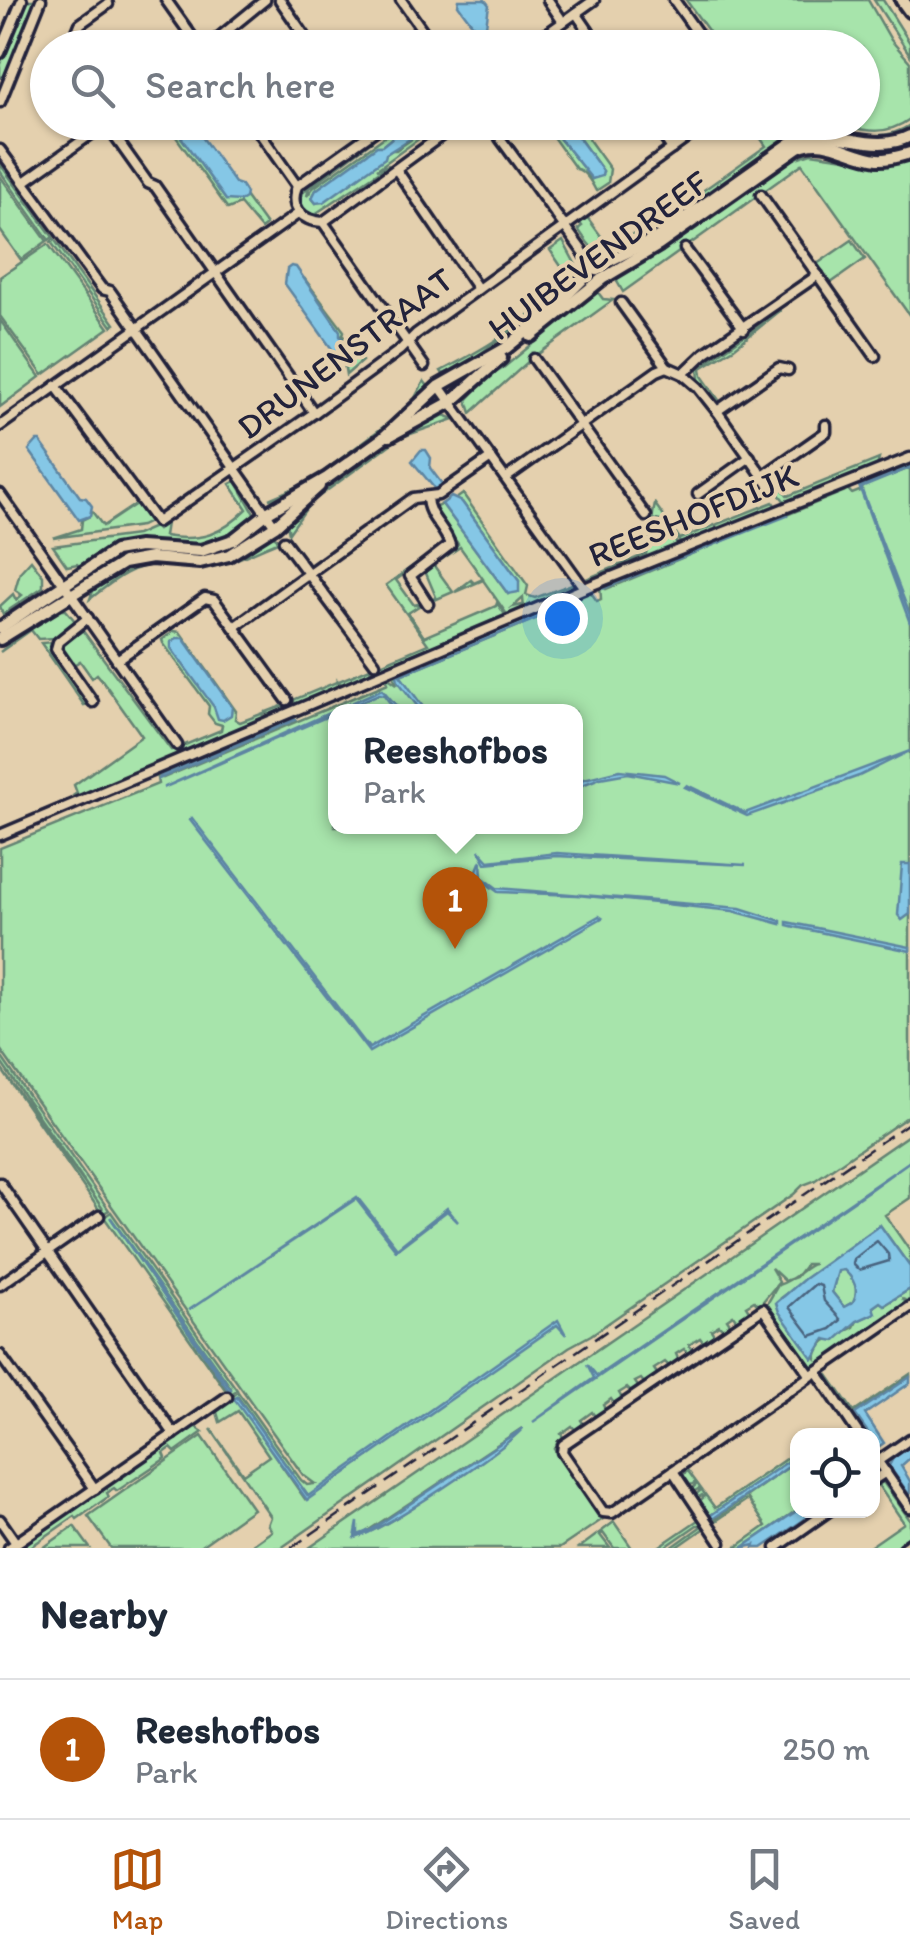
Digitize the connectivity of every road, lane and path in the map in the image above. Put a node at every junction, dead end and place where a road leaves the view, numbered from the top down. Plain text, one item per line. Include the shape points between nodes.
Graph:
1 (22, 0) edge
2 (41, 0) edge
3 (166, 0) edge
4 (265, 0) edge
5 (280, 0) edge
6 (401, 0) edge
7 (548, 0) edge
8 (594, 0) edge
9 (674, 0) edge
10 (902, 0) edge
11 (108, 4) dead end
12 (910, 11) edge
13 (576, 14) junction
14 (563, 22) junction
15 (78, 30) edge
16 (189, 30) edge
17 (226, 30) edge
18 (301, 30) edge
19 (422, 30) edge
20 (552, 30) edge
21 (587, 30) edge
22 (695, 30) edge
23 (0, 53) edge
24 (1, 95) edge
25 (910, 136) edge
26 (83, 140) edge
27 (119, 140) edge
28 (265, 140) edge
29 (357, 140) edge
30 (435, 140) edge
31 (504, 140) edge
32 (666, 140) edge
33 (684, 140) edge
34 (795, 140) edge
35 (854, 140) edge
36 (672, 149) junction
37 (0, 150) edge
38 (910, 153) edge
39 (396, 169) junction
40 (24, 182) junction
41 (298, 186) junction
42 (761, 194) dead end
43 (299, 213) junction
44 (323, 222) junction
45 (564, 227) junction
46 (686, 249) dead end
47 (594, 268) junction
48 (216, 272) junction
49 (818, 275) junction
50 (602, 279) junction
51 (478, 289) junction
52 (621, 303) dead end
53 (137, 328) junction
54 (744, 328) junction
55 (408, 342) junction
56 (875, 356) dead end
57 (534, 359) dead end
58 (424, 366) dead end
59 (667, 367) junction
60 (788, 370) dead end
61 (683, 374) junction
62 (56, 386) junction
63 (439, 386) junction
64 (451, 402) junction
65 (717, 411) junction
66 (314, 413) junction
67 (826, 425) dead end
68 (0, 426) edge
69 (580, 426) junction
70 (383, 438) junction
71 (750, 457) junction
72 (491, 458) junction
73 (910, 458) edge
74 (234, 470) junction
75 (763, 476) junction
76 (327, 478) junction
77 (506, 478) junction
78 (771, 488) dead end
79 (0, 494) edge
80 (698, 494) dead end
81 (427, 497) junction
82 (266, 514) junction
83 (646, 516) dead end
84 (275, 526) junction
85 (284, 540) dead end
86 (308, 573) junction
87 (64, 583) junction
88 (584, 588) junction
89 (72, 594) junction
90 (428, 604) dead end
91 (88, 618) junction
92 (234, 627) junction
93 (0, 628) edge
94 (0, 639) edge
95 (117, 660) junction
96 (375, 662) dead end
97 (287, 700) dead end
98 (93, 702) dead end
99 (177, 745) dead end
100 (0, 836) edge
101 (0, 1183) edge
102 (98, 1216) dead end
103 (48, 1252) junction
104 (0, 1285) edge
105 (910, 1307) edge
106 (0, 1355) edge
107 (814, 1374) junction
108 (227, 1398) dead end
109 (854, 1428) edge
110 (174, 1434) junction
111 (910, 1439) edge
112 (880, 1454) edge
113 (880, 1464) edge
114 (673, 1471) junction
115 (886, 1472) junction
116 (880, 1476) edge
117 (94, 1489) junction
118 (910, 1508) edge
119 (819, 1518) edge
120 (0, 1520) edge
121 (721, 1543) dead end
122 (910, 1544) edge
123 (13, 1546) edge
124 (776, 1548) edge
125 (903, 1548) edge

1 - 23 street
2 - 24 street
3 - 16 street
4 - 17 street
5 - 18 street
6 - 19 street
7 - 14 street
8 - 13 street
9 - 22 street
10 - 12 main road
11 - 15 street
13 - 14 street
13 - 21 street
14 - 20 street
25 - 35 street, HUIBEVENDREEF via 886,144
26 - 40 street
27 - 48 street
28 - 41 street
29 - 41 street
30 - 39 street
31 - 45 street
32 - 36 street
33 - 36 street, DRUNENSTRAAT
34 - 47 street, HUIBEVENDREEF via 654,239
36 - 45 street, DRUNENSTRAAT
37 - 40 street
38 - 50 street, HUIBEVENDREEF via 879,159 805,144
39 - 44 street
39 - 51 street
40 - 53 street
41 - 43 street
42 - 49 street
43 - 44 street
43 - 48 street
44 - 55 street
45 - 47 street
45 - 51 street, DRUNENSTRAAT
46 - 54 street
47 - 50 street
47 - 63 street, HUIBEVENDREEF via 506,348
48 - 53 street
48 - 66 street
49 - 54 street
49 - 56 street
50 - 64 street, HUIBEVENDREEF
51 - 55 street, DRUNENSTRAAT
52 - 59 street
53 - 62 street
53 - 74 street
54 - 61 street
55 - 58 street
55 - 66 street, DRUNENSTRAAT
57 - 69 street
59 - 61 street
59 - 69 street
60 - 65 street via 780,368
61 - 65 street
62 - 68 street
62 - 74 street, DRUNENSTRAAT via 158,522
63 - 64 street
63 - 70 street, HUIBEVENDREEF
64 - 70 street, HUIBEVENDREEF
64 - 72 street
65 - 71 street
66 - 74 street, DRUNENSTRAAT
67 - 75 street via 826,432
69 - 77 street
69 - 83 street
70 - 76 street, HUIBEVENDREEF
71 - 75 street
71 - 80 street
72 - 77 street
72 - 81 street
73 - 88 street, REESHOFDIJK
74 - 82 street
75 - 78 street
76 - 82 street, HUIBEVENDREEF
76 - 84 street, HUIBEVENDREEF
77 - 88 street
79 - 87 street
81 - 86 street via 413,498
81 - 90 street via 427,509 450,545 410,576
82 - 84 street
82 - 87 street, HUIBEVENDREEF via 216,547 127,548
84 - 89 street, HUIBEVENDREEF via 217,559 123,563
85 - 86 street
86 - 92 street
86 - 96 street
87 - 89 street
87 - 93 street, HUIBEVENDREEF
88 - 100 street, REESHOFDIJK
89 - 91 street
89 - 94 street, HUIBEVENDREEF
91 - 95 street
91 - 98 street via 56,649
92 - 95 street via 205,598
92 - 97 street
95 - 99 street
101 - 103 street
102 - 103 street
103 - 104 street
103 - 110 street
105 - 107 street
106 - 117 street
107 - 109 street
107 - 114 street
107 - 114 street via 766,1312 758,1311 563,1445 607,1514
108 - 110 street
110 - 117 street
111 - 112 street
113 - 115 street
114 - 121 street
115 - 116 street
115 - 118 street
117 - 123 street
119 - 124 street
120 - 123 street
122 - 125 street

